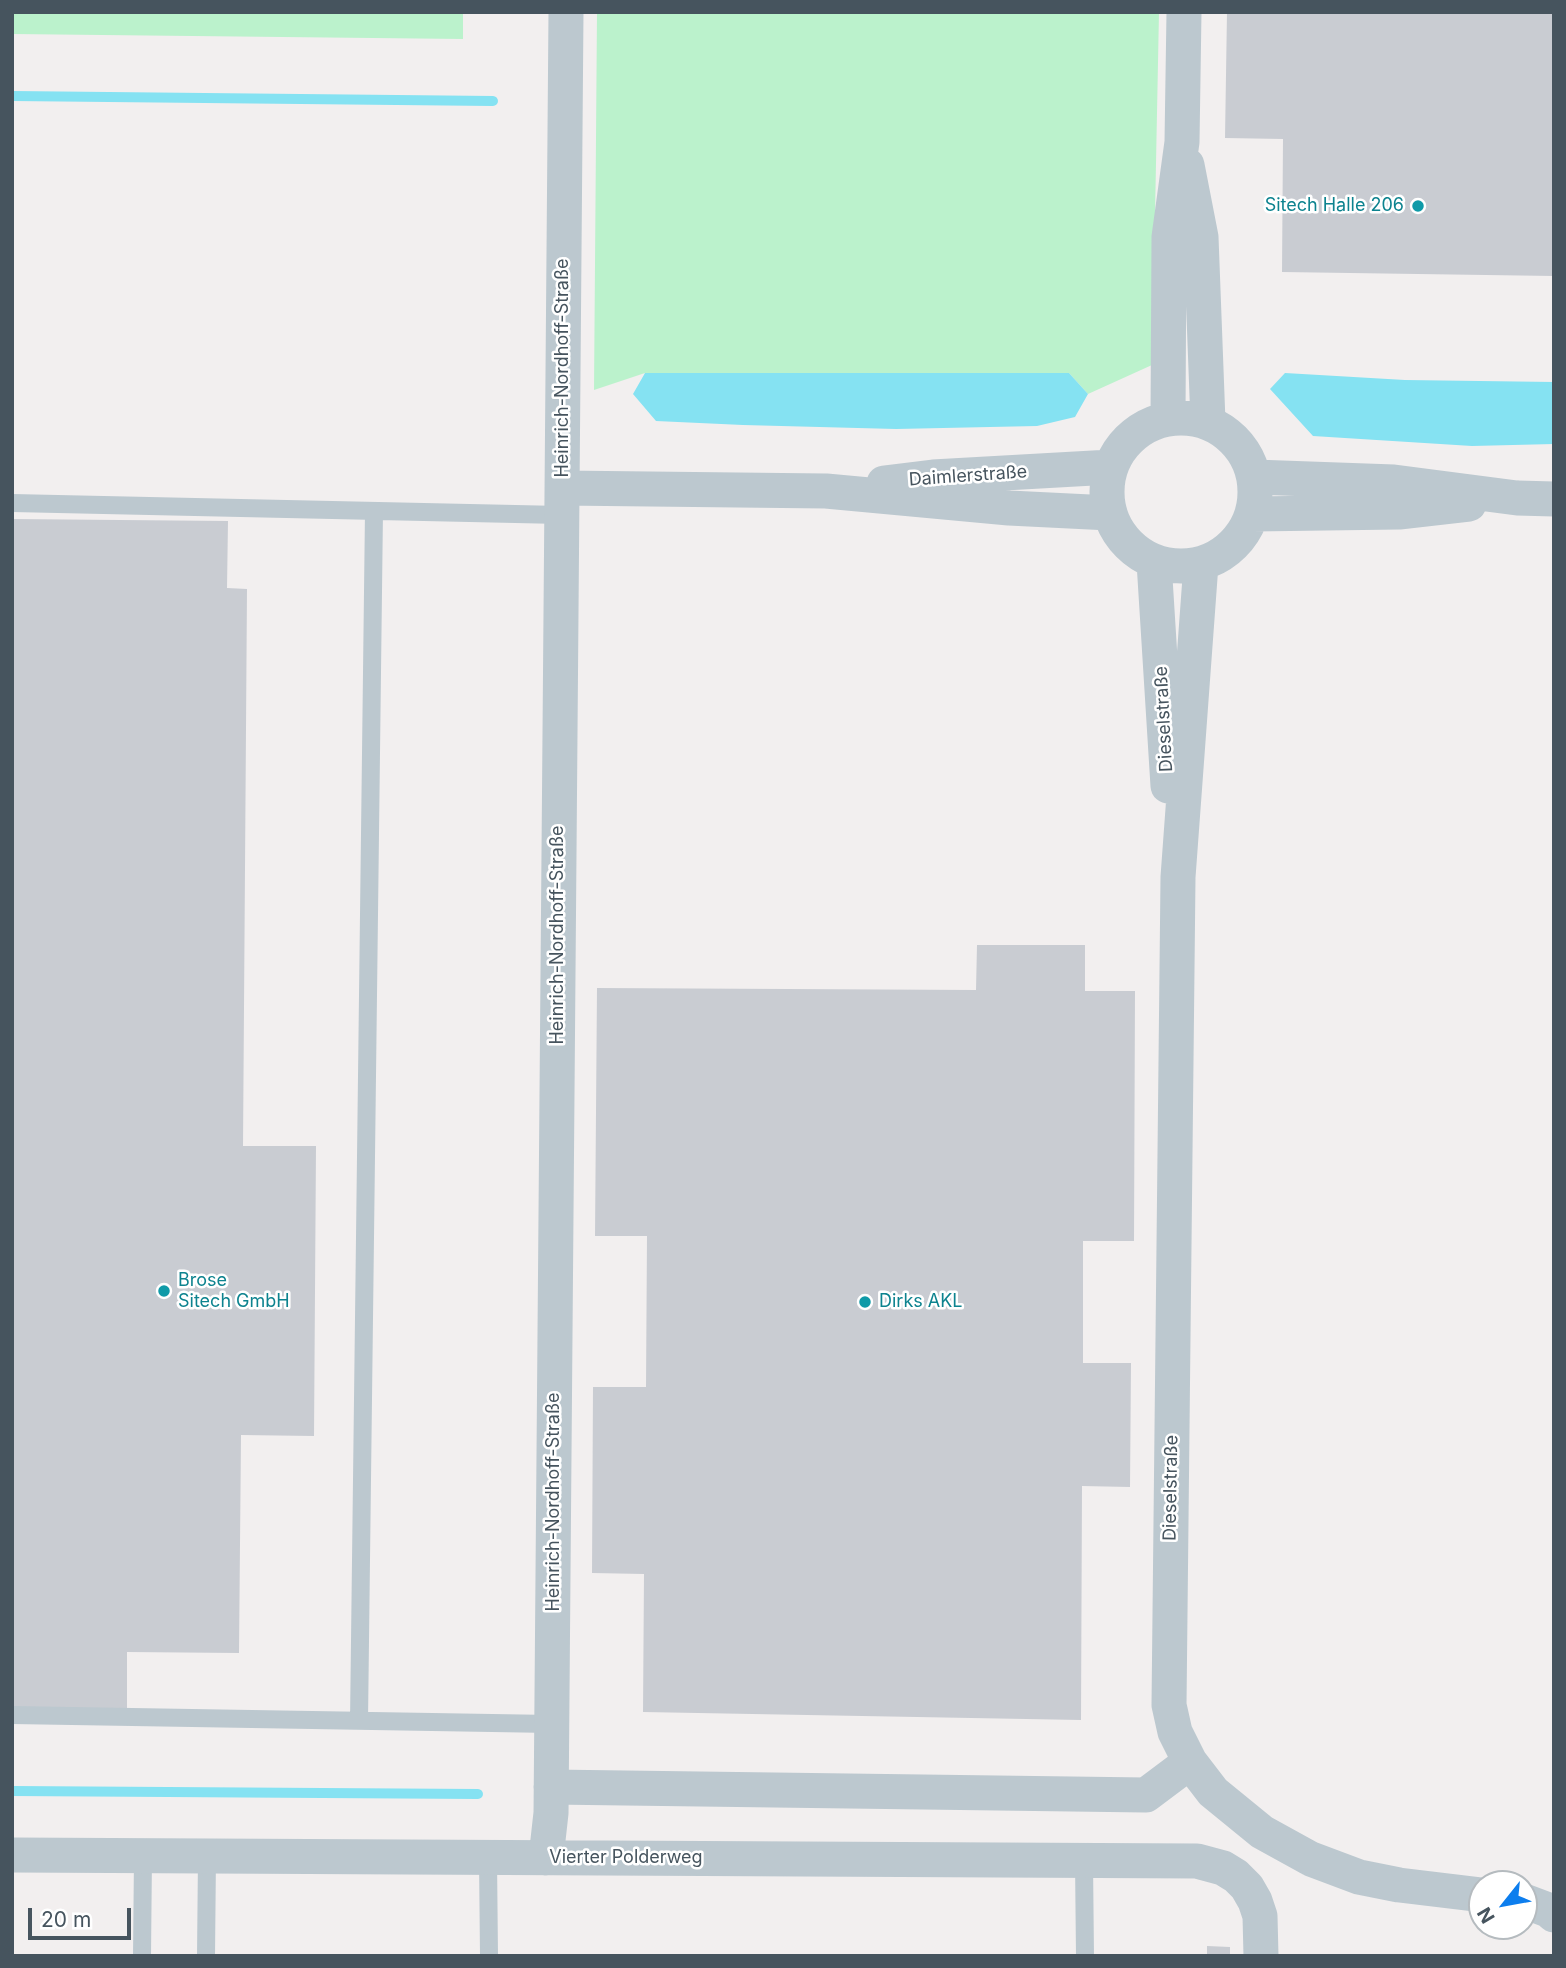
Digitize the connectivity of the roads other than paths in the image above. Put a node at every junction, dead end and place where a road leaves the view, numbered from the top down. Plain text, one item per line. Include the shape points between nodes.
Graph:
1 (566, 12) edge
2 (1184, 12) edge
3 (1182, 142) junction
4 (1168, 418) junction
5 (1208, 422) junction
6 (1111, 467) junction
7 (1254, 477) junction
8 (826, 491) junction
9 (1517, 498) junction
10 (1554, 499) edge
11 (562, 502) junction
12 (12, 503) edge
13 (374, 511) junction
14 (1110, 513) junction
15 (1253, 514) junction
16 (1154, 562) junction
17 (1201, 564) junction
18 (1178, 877) junction
19 (12, 1714) edge
20 (359, 1721) junction
21 (552, 1724) junction
22 (1190, 1762) junction
23 (551, 1787) junction
24 (12, 1855) edge
25 (143, 1856) junction
26 (207, 1856) junction
27 (488, 1858) junction
28 (546, 1858) junction
29 (1084, 1861) junction
30 (1468, 1893) edge
31 (1538, 1906) edge
32 (1554, 1915) edge
33 (142, 1956) edge
34 (205, 1956) edge
35 (489, 1956) edge
36 (1085, 1956) edge
37 (1261, 1956) edge

1 - 11 street, Heinrich-Nordhoff-Straße
2 - 3 street
3 - 4 street via 1169,237
3 - 5 street via 1201,237
4 - 5 street
4 - 6 street via 1133,435
5 - 7 street via 1238,443
6 - 8 street, Daimlerstraße via 933,477
6 - 14 street via 1107,482
7 - 9 street via 1394,482
7 - 15 street
8 - 11 street, Daimlerstraße
8 - 14 street, Daimlerstraße
9 - 10 street
9 - 15 street via 1399,512
11 - 13 lane
11 - 21 street, Heinrich-Nordhoff-Straße
12 - 13 lane
13 - 20 lane
14 - 16 street via 1126,542
15 - 17 street via 1233,546
16 - 17 street via 1177,567
16 - 18 street, Dieselstraße via 1165,766
17 - 18 street, Dieselstraße
18 - 22 street, Dieselstraße via 1169,1706 1175,1732
19 - 20 lane
20 - 21 lane
21 - 23 street, Heinrich-Nordhoff-Straße
22 - 23 street via 1146,1795
22 - 30 street, Dieselstraße via 1213,1792 1262,1832 1311,1859 1359,1877
23 - 28 street, Heinrich-Nordhoff-Straße
24 - 25 street, Vierter Polderweg
25 - 26 street, Vierter Polderweg
25 - 33 lane
26 - 27 street, Vierter Polderweg
26 - 34 lane
27 - 28 street, Vierter Polderweg
27 - 35 lane
28 - 29 street, Vierter Polderweg
29 - 36 lane
29 - 37 street, Vierter Polderweg via 1197,1861 1223,1868 1247,1887 1255,1901 1262,1931
31 - 32 street

